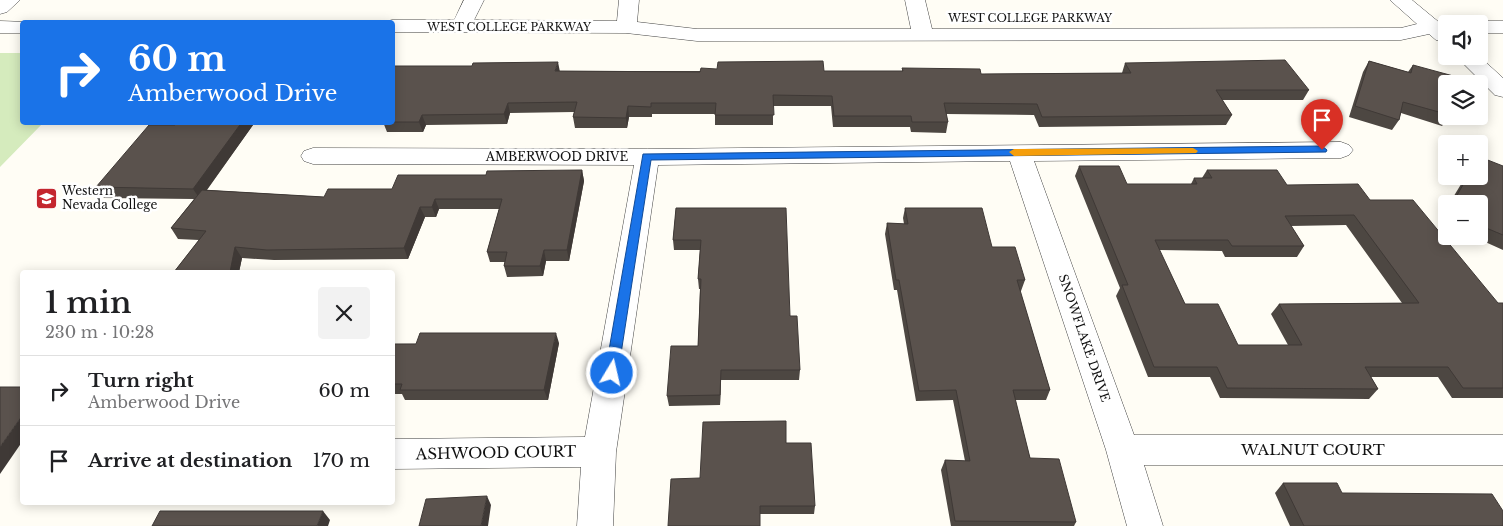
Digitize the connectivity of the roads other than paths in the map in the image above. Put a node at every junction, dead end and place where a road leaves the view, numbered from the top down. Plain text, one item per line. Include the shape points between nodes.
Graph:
1 (10, 0) edge
2 (474, 0) edge
3 (629, 0) edge
4 (1400, 0) edge
5 (0, 8) edge
6 (919, 18) edge
7 (395, 26) edge
8 (462, 26) junction
9 (0, 27) edge
10 (20, 27) edge
11 (626, 27) junction
12 (1488, 27) edge
13 (1438, 28) edge
14 (1503, 28) edge
15 (1438, 31) edge
16 (1476, 65) edge
17 (1503, 90) edge
18 (1341, 150) dead end
19 (1020, 152) junction
20 (313, 156) dead end
21 (646, 157) junction
22 (1123, 450) junction
23 (1503, 450) edge
24 (599, 452) junction
25 (395, 454) edge
26 (595, 526) edge
27 (1145, 526) edge

1 - 5 street
2 - 8 street
3 - 11 street
4 - 13 street
6 - 11 street, WEST COLLEGE PARKWAY via 696,35
6 - 15 street, WEST COLLEGE PARKWAY via 1401,34
7 - 8 street, WEST COLLEGE PARKWAY
8 - 11 street, WEST COLLEGE PARKWAY
9 - 10 street
12 - 14 street
16 - 17 street
18 - 19 street, AMBERWOOD DRIVE
19 - 21 street, AMBERWOOD DRIVE
19 - 22 street, SNOWFLAKE DRIVE
20 - 21 street, AMBERWOOD DRIVE
21 - 24 street
22 - 23 street, WALNUT COURT
22 - 27 street, SNOWFLAKE DRIVE
24 - 25 street, ASHWOOD COURT
24 - 26 street

